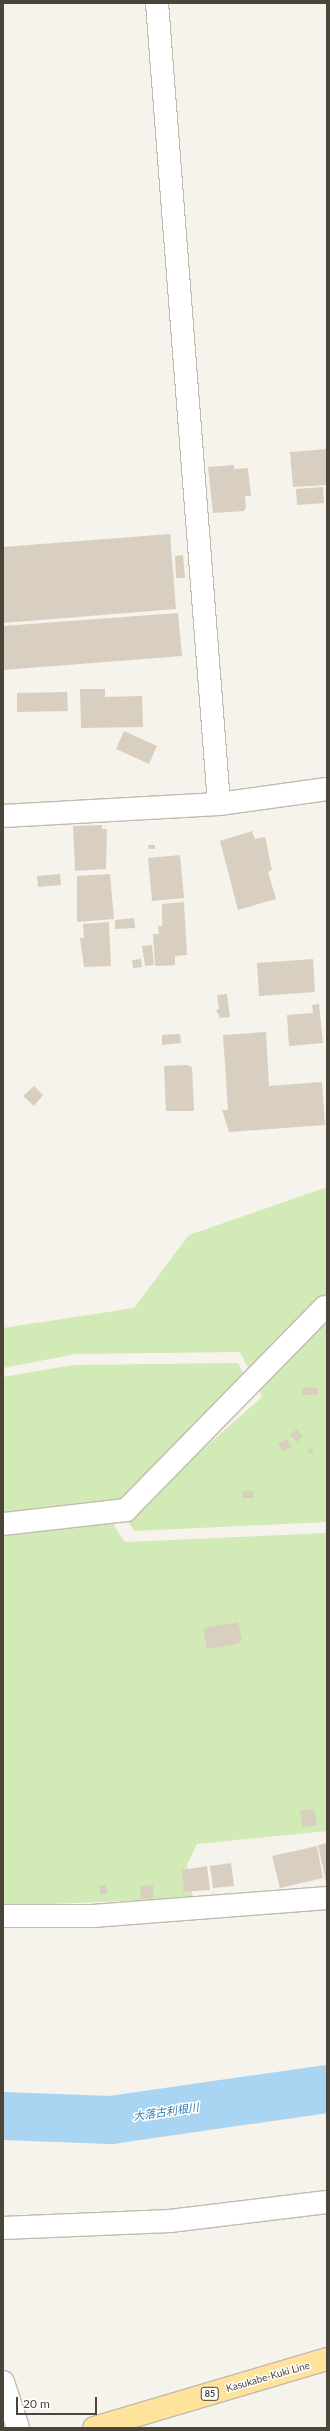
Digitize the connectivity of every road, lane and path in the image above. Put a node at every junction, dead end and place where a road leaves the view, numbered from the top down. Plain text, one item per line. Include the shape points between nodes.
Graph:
1 (157, 3) edge
2 (327, 790) edge
3 (219, 804) junction
4 (3, 816) edge
5 (325, 1307) dead end
6 (3, 1524) edge
7 (327, 1898) edge
8 (3, 1916) edge
9 (327, 2202) edge
10 (3, 2228) edge
11 (327, 2359) edge
12 (3, 2382) edge
13 (18, 2428) edge
14 (94, 2428) edge

1 - 3 street
2 - 3 street
3 - 4 street
5 - 6 street via 126,1510
7 - 8 street via 93,1916
9 - 10 street via 170,2221
11 - 14 main road, Kasukabe-Kuki Line / 85
12 - 13 street

